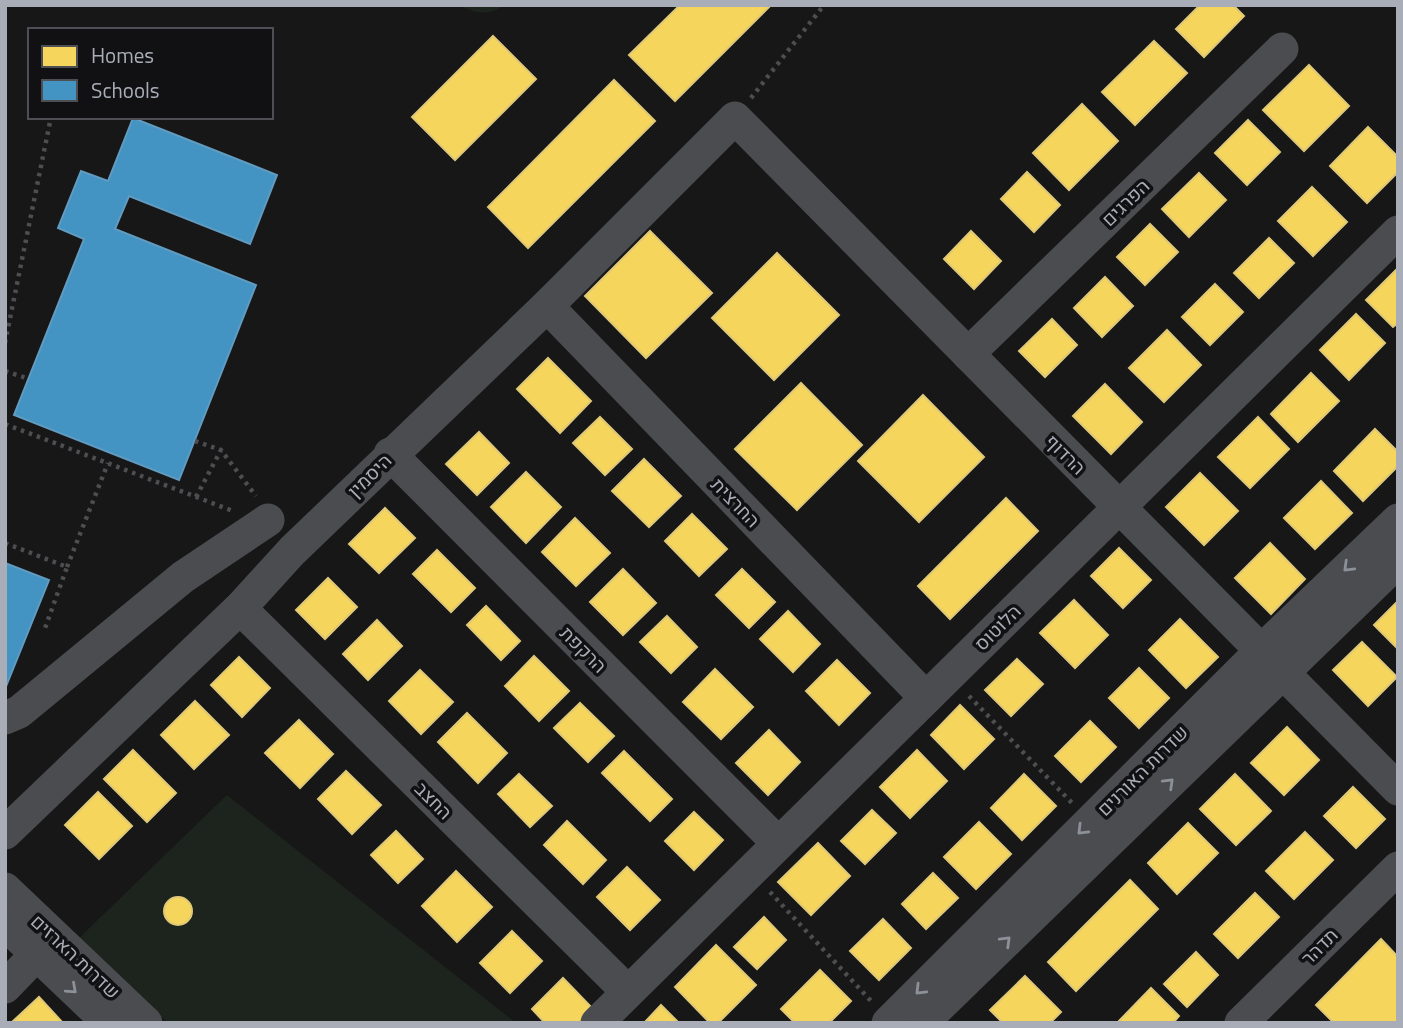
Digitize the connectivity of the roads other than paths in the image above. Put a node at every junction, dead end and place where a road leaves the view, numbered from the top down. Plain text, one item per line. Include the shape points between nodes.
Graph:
1 (1282, 49) dead end
2 (735, 118) joint
3 (1398, 232) edge
4 (547, 306) junction
5 (968, 354) junction
6 (390, 454) junction
7 (1119, 507) junction
8 (263, 514) road end
9 (1398, 520) edge
10 (1398, 561) edge
11 (240, 608) junction
12 (1272, 662) junction
13 (937, 686) junction
14 (5, 718) edge
15 (1398, 789) edge
16 (5, 833) edge
17 (778, 843) junction
18 (1398, 868) edge
19 (5, 889) edge
20 (5, 924) edge
21 (36, 956) junction
22 (5, 987) edge
23 (628, 992) junction
24 (1258, 1017) edge
25 (900, 1022) edge
26 (109, 1023) edge
27 (146, 1023) edge
28 (597, 1023) edge

1 - 5 street, הפרגים
2 - 4 street, היסמין
2 - 5 street, הרדוף
3 - 7 street, הלוטוס
4 - 6 street, היסמין
4 - 13 street, החרצית
5 - 7 street, הרדוף
6 - 11 street, היסמין
6 - 17 street, הרקפת
7 - 12 street, הרדוף
7 - 13 street, הלוטוס
8 - 14 street via 19,712
9 -> 12 street, שדרות האורנים
10 - 12 street, שדרות האורנים
11 - 16 street, היסמין
11 - 23 street, החצב
12 - 15 street, הרדוף
25 -> 12 street, שדרות האורנים
12 -> 25 street, שדרות האורנים via 1090,822
13 - 17 street, הלוטוס
17 - 23 street, הלוטוס
18 - 24 street, תדהר
19 - 27 street, שדרות הארזים
20 - 21 street, שדרות הארזים
21 - 22 street
21 -> 26 street, שדרות הארזים
23 - 28 street, הלוטוס

